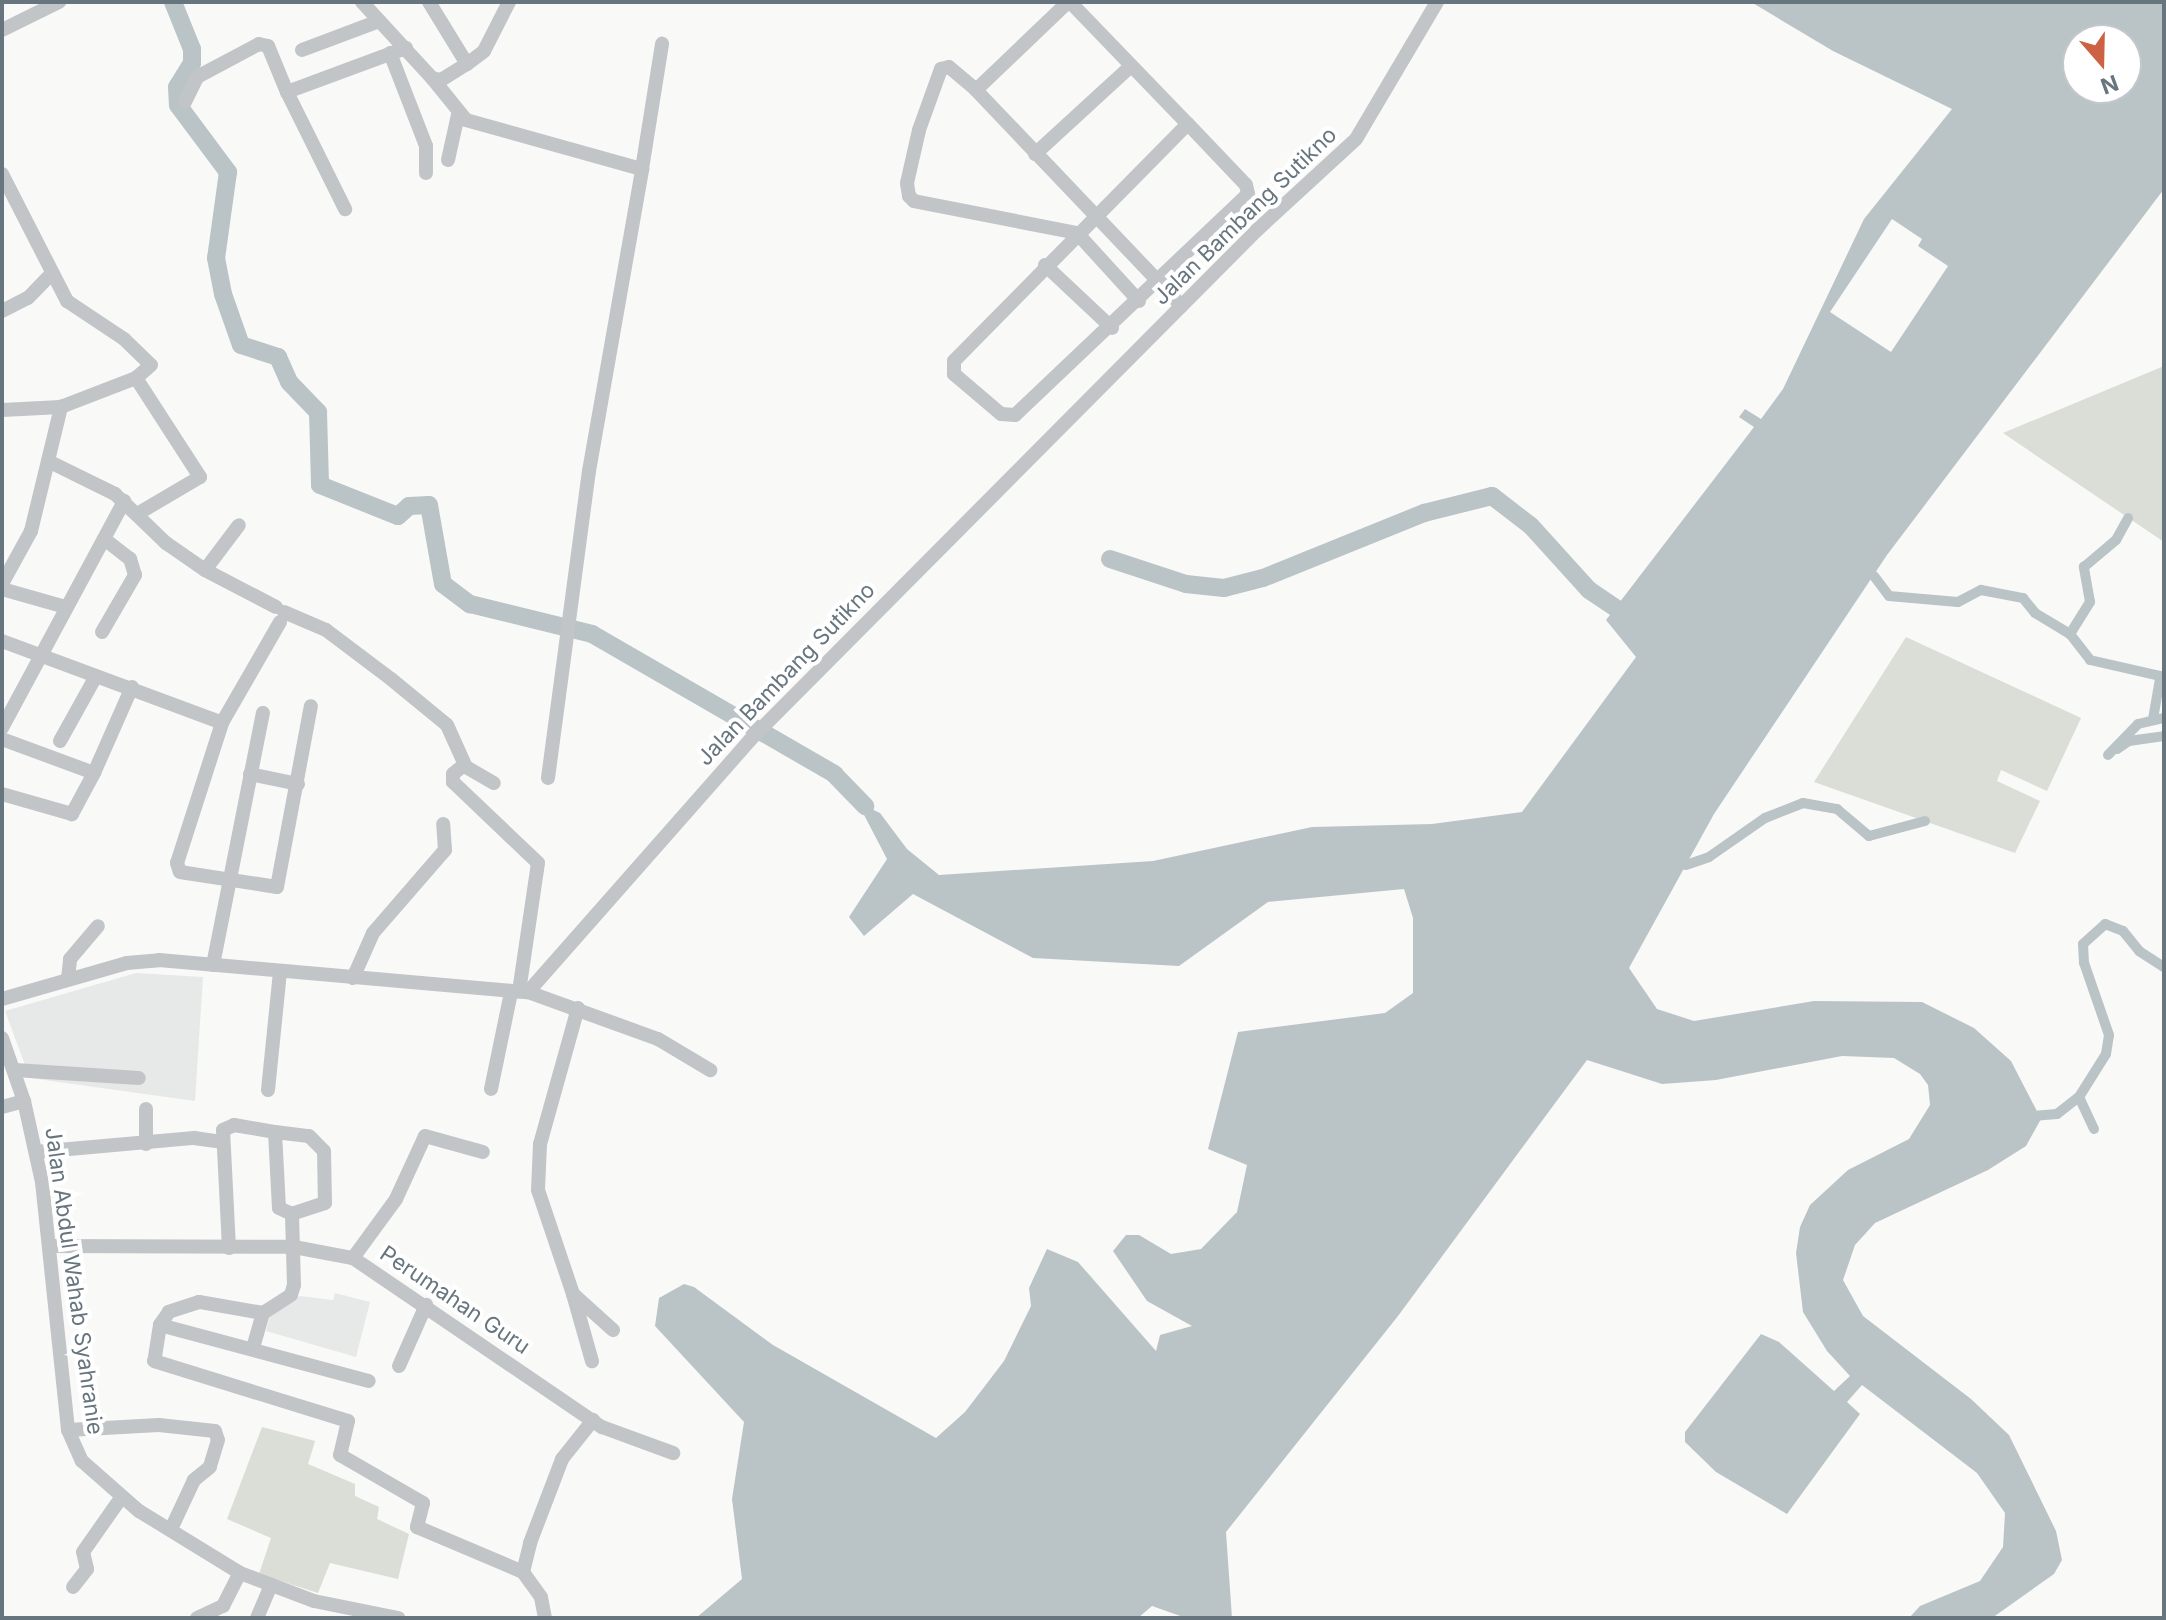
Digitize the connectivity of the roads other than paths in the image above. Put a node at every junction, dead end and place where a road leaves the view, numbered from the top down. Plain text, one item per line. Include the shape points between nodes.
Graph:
1 (59, 2) edge
2 (362, 2) edge
3 (429, 2) edge
4 (509, 2) edge
5 (1069, 2) edge
6 (1437, 2) edge
7 (379, 21) junction
8 (2, 30) edge
9 (662, 44) dead end
10 (406, 48) junction
11 (302, 50) dead end
12 (390, 53) junction
13 (467, 64) junction
14 (1131, 66) junction
15 (432, 78) junction
16 (976, 90) junction
17 (287, 92) junction
18 (185, 102) dead end
19 (458, 115) junction
20 (1188, 124) junction
21 (1035, 154) junction
22 (448, 160) dead end
23 (642, 169) junction
24 (426, 173) dead end
25 (2, 174) edge
26 (345, 209) dead end
27 (1098, 214) junction
28 (1077, 233) junction
29 (1045, 265) junction
30 (52, 273) junction
31 (1160, 282) junction
32 (1139, 301) junction
33 (1182, 306) junction
34 (2, 311) edge
35 (1112, 328) junction
36 (136, 378) junction
37 (61, 407) junction
38 (2, 410) edge
39 (48, 461) junction
40 (124, 501) junction
41 (139, 513) junction
42 (239, 525) dead end
43 (104, 539) junction
44 (205, 570) junction
45 (2, 586) edge
46 (65, 607) junction
47 (280, 614) junction
48 (102, 632) dead end
49 (2, 641) edge
50 (38, 658) junction
51 (96, 676) junction
52 (132, 687) junction
53 (311, 706) dead end
54 (263, 713) dead end
55 (222, 723) junction
56 (2, 728) edge
57 (2, 739) edge
58 (60, 741) dead end
59 (464, 765) junction
60 (94, 773) junction
61 (250, 774) junction
62 (548, 778) dead end
63 (494, 783) dead end
64 (298, 784) junction
65 (2, 794) edge
66 (443, 824) dead end
67 (228, 883) junction
68 (98, 926) dead end
69 (213, 965) junction
70 (280, 972) junction
71 (353, 978) junction
72 (68, 979) junction
73 (519, 992) junction
74 (2, 999) edge
75 (578, 1008) junction
76 (2, 1038) edge
77 (15, 1070) junction
78 (710, 1070) dead end
79 (139, 1078) dead end
80 (491, 1089) dead end
81 (268, 1090) dead end
82 (24, 1101) junction
83 (2, 1107) edge
84 (146, 1109) dead end
85 (275, 1132) junction
86 (222, 1142) junction
87 (146, 1144) junction
88 (36, 1152) junction
89 (483, 1152) dead end
90 (292, 1214) junction
91 (49, 1246) junction
92 (294, 1247) junction
93 (229, 1248) junction
94 (353, 1258) junction
95 (573, 1294) junction
96 (426, 1305) junction
97 (263, 1313) junction
98 (160, 1325) junction
99 (613, 1330) dead end
100 (253, 1347) junction
101 (592, 1361) dead end
102 (399, 1366) dead end
103 (369, 1381) dead end
104 (593, 1420) junction
105 (68, 1430) junction
106 (673, 1453) dead end
107 (121, 1498) junction
108 (171, 1529) junction
109 (523, 1572) junction
110 (240, 1573) junction
111 (271, 1585) junction
112 (73, 1587) dead end
113 (335, 1613) edge
114 (197, 1618) edge
115 (257, 1618) edge
116 (398, 1618) edge
117 (545, 1618) edge

1 - 8 street
2 - 7 street
3 - 13 street
4 - 13 street via 484,51
5 - 14 street
5 - 16 street
6 - 33 street, Jalan Bambang Sutikno via 1356,139
7 - 10 street
7 - 11 street
9 - 23 street
10 - 12 street
10 - 15 street
12 - 17 street
12 - 24 street via 426,146
13 - 15 street via 450,77
14 - 20 street
14 - 21 street
15 - 19 street
16 - 21 street
16 - 28 street via 949,67 939,71 919,130 909,196
17 - 18 street via 268,46 259,44 197,77
17 - 26 street
19 - 22 street
19 - 23 street
20 - 27 street
20 - 31 street via 1249,191
21 - 27 street
23 - 62 street
25 - 30 street
27 - 28 street
27 - 31 street
28 - 29 street
28 - 32 street
29 - 35 street
29 - 35 street via 958,355 954,374 1001,414 1015,415
30 - 34 street via 28,298
30 - 36 street via 73,308 148,358 150,369
31 - 32 street
31 - 33 street
32 - 35 street
33 - 73 street, Jalan Bambang Sutikno via 750,740
36 - 37 street
36 - 41 street via 200,477
37 - 38 street
37 - 39 street
39 - 40 street
39 - 45 street via 31,531
40 - 41 street
40 - 43 street
41 - 44 street via 151,532
42 - 44 street
43 - 46 street
43 - 48 street via 130,559 135,575
44 - 47 street
45 - 46 street
46 - 50 street
47 - 55 street
47 - 59 street via 347,644 447,725
49 - 50 street
50 - 51 street
50 - 56 street
51 - 52 street
51 - 58 street
52 - 55 street
52 - 60 street
53 - 64 street
54 - 61 street
55 - 67 street via 177,863 180,872
57 - 60 street
59 - 63 street
59 - 73 street via 453,774 453,782 538,863
60 - 65 street via 72,814
61 - 64 street
61 - 67 street
64 - 67 street via 277,887
66 - 71 street via 445,850 373,933
67 - 69 street
68 - 72 street via 70,959
69 - 70 street
69 - 72 street via 142,962
70 - 71 street
70 - 81 street
71 - 73 street
72 - 74 street
73 - 75 street
73 - 80 street
75 - 78 street via 658,1039
75 - 95 street via 536,1167 538,1190
76 - 77 street, Jalan Abdul Wahab Syahranie
77 - 79 street
77 - 82 street, Jalan Abdul Wahab Syahranie
82 - 83 street
82 - 88 street, Jalan Abdul Wahab Syahranie
84 - 87 street
85 - 86 street via 234,1125 223,1130
85 - 90 street via 279,1208
85 - 90 street via 309,1136 324,1151 325,1203
86 - 87 street via 194,1138
86 - 93 street
87 - 88 street
88 - 91 street, Jalan Abdul Wahab Syahranie
89 - 94 street via 425,1136 396,1199
90 - 92 street
91 - 93 street, Perumahan Guru
91 - 105 street, Jalan Abdul Wahab Syahranie
92 - 93 street, Perumahan Guru
92 - 94 street, Perumahan Guru
92 - 97 street via 291,1295
94 - 96 street, Perumahan Guru
95 - 99 street
95 - 101 street
96 - 102 street
96 - 104 street, Perumahan Guru
97 - 98 street via 199,1302 169,1312
97 - 100 street
98 - 100 street
98 - 109 street via 154,1361 348,1421 340,1455 423,1503 417,1527
100 - 103 street
104 - 106 street, Perumahan Guru via 615,1434
104 - 109 street via 562,1459
105 - 107 street, Jalan Abdul Wahab Syahranie via 82,1461
105 - 108 street via 159,1425 215,1431 218,1440 210,1467 194,1480
107 - 108 street, Jalan Abdul Wahab Syahranie
107 - 112 street via 83,1552 87,1569
108 - 110 street, Jalan Abdul Wahab Syahranie
109 - 117 street via 541,1597
110 - 111 street, Jalan Abdul Wahab Syahranie
110 - 114 street via 228,1601
111 - 113 street, Jalan Abdul Wahab Syahranie
111 - 115 street
113 - 116 street, Jalan Abdul Wahab Syahranie

